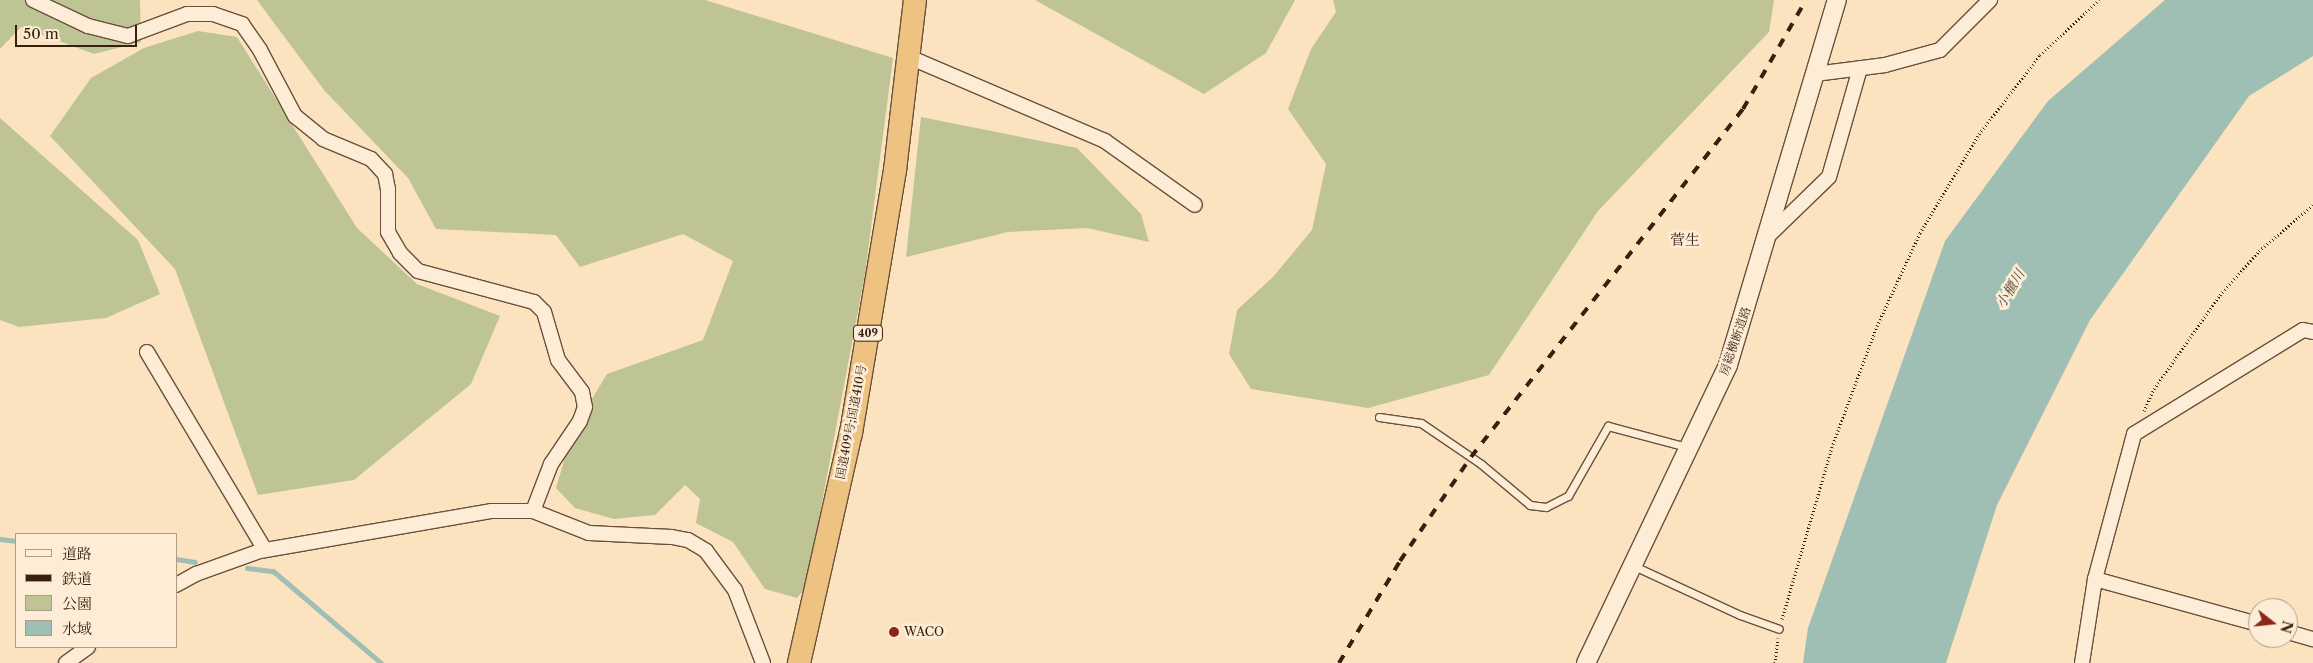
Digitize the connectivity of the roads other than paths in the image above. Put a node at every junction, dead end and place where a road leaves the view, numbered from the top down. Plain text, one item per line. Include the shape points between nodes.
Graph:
1 (32, 0) edge
2 (915, 0) edge
3 (1837, 0) edge
4 (1990, 0) edge
5 (908, 57) junction
6 (1860, 68) junction
7 (1815, 74) junction
8 (1195, 206) dead end
9 (1767, 237) junction
10 (2310, 328) edge
11 (146, 352) dead end
12 (1379, 417) dead end
13 (1690, 448) junction
14 (533, 511) junction
15 (265, 550) junction
16 (1634, 566) junction
17 (2095, 579) junction
18 (178, 584) edge
19 (2248, 621) edge
20 (1779, 629) road end
21 (2298, 635) edge
22 (2313, 639) edge
23 (87, 648) edge
24 (66, 663) edge
25 (763, 663) edge
26 (799, 663) edge
27 (1586, 663) edge
28 (2082, 663) edge

1 - 14 street via 88,26 128,36 187,14 213,14 242,24 260,50 295,116 324,139 371,159 385,174 388,232 400,253 418,271 534,302 544,312 558,360 582,392 585,407 580,421 551,464
2 - 5 highway, 国道409号;国道410号 / 409
3 - 7 street, 房総横断道路
4 - 6 street via 1940,50 1885,66
5 - 8 street via 1105,141
5 - 26 highway, 国道409号;国道410号 / 409 via 894,170 851,433
6 - 7 street
6 - 9 street via 1829,177
7 - 9 street, 房総横断道路
9 - 13 street, 房総横断道路 via 1728,365
10 - 17 street via 2134,434
11 - 15 street
12 - 13 lane via 1421,423 1481,464 1530,505 1546,507 1568,496 1608,426
13 - 16 street, 房総横断道路
14 - 15 street via 491,511
14 - 25 street via 589,533 672,537 688,540 706,551 734,590
15 - 18 street via 204,571
16 - 20 lane via 1740,615
16 - 27 street, 房総横断道路
17 - 19 street
17 - 28 street
21 - 22 street
23 - 24 street

